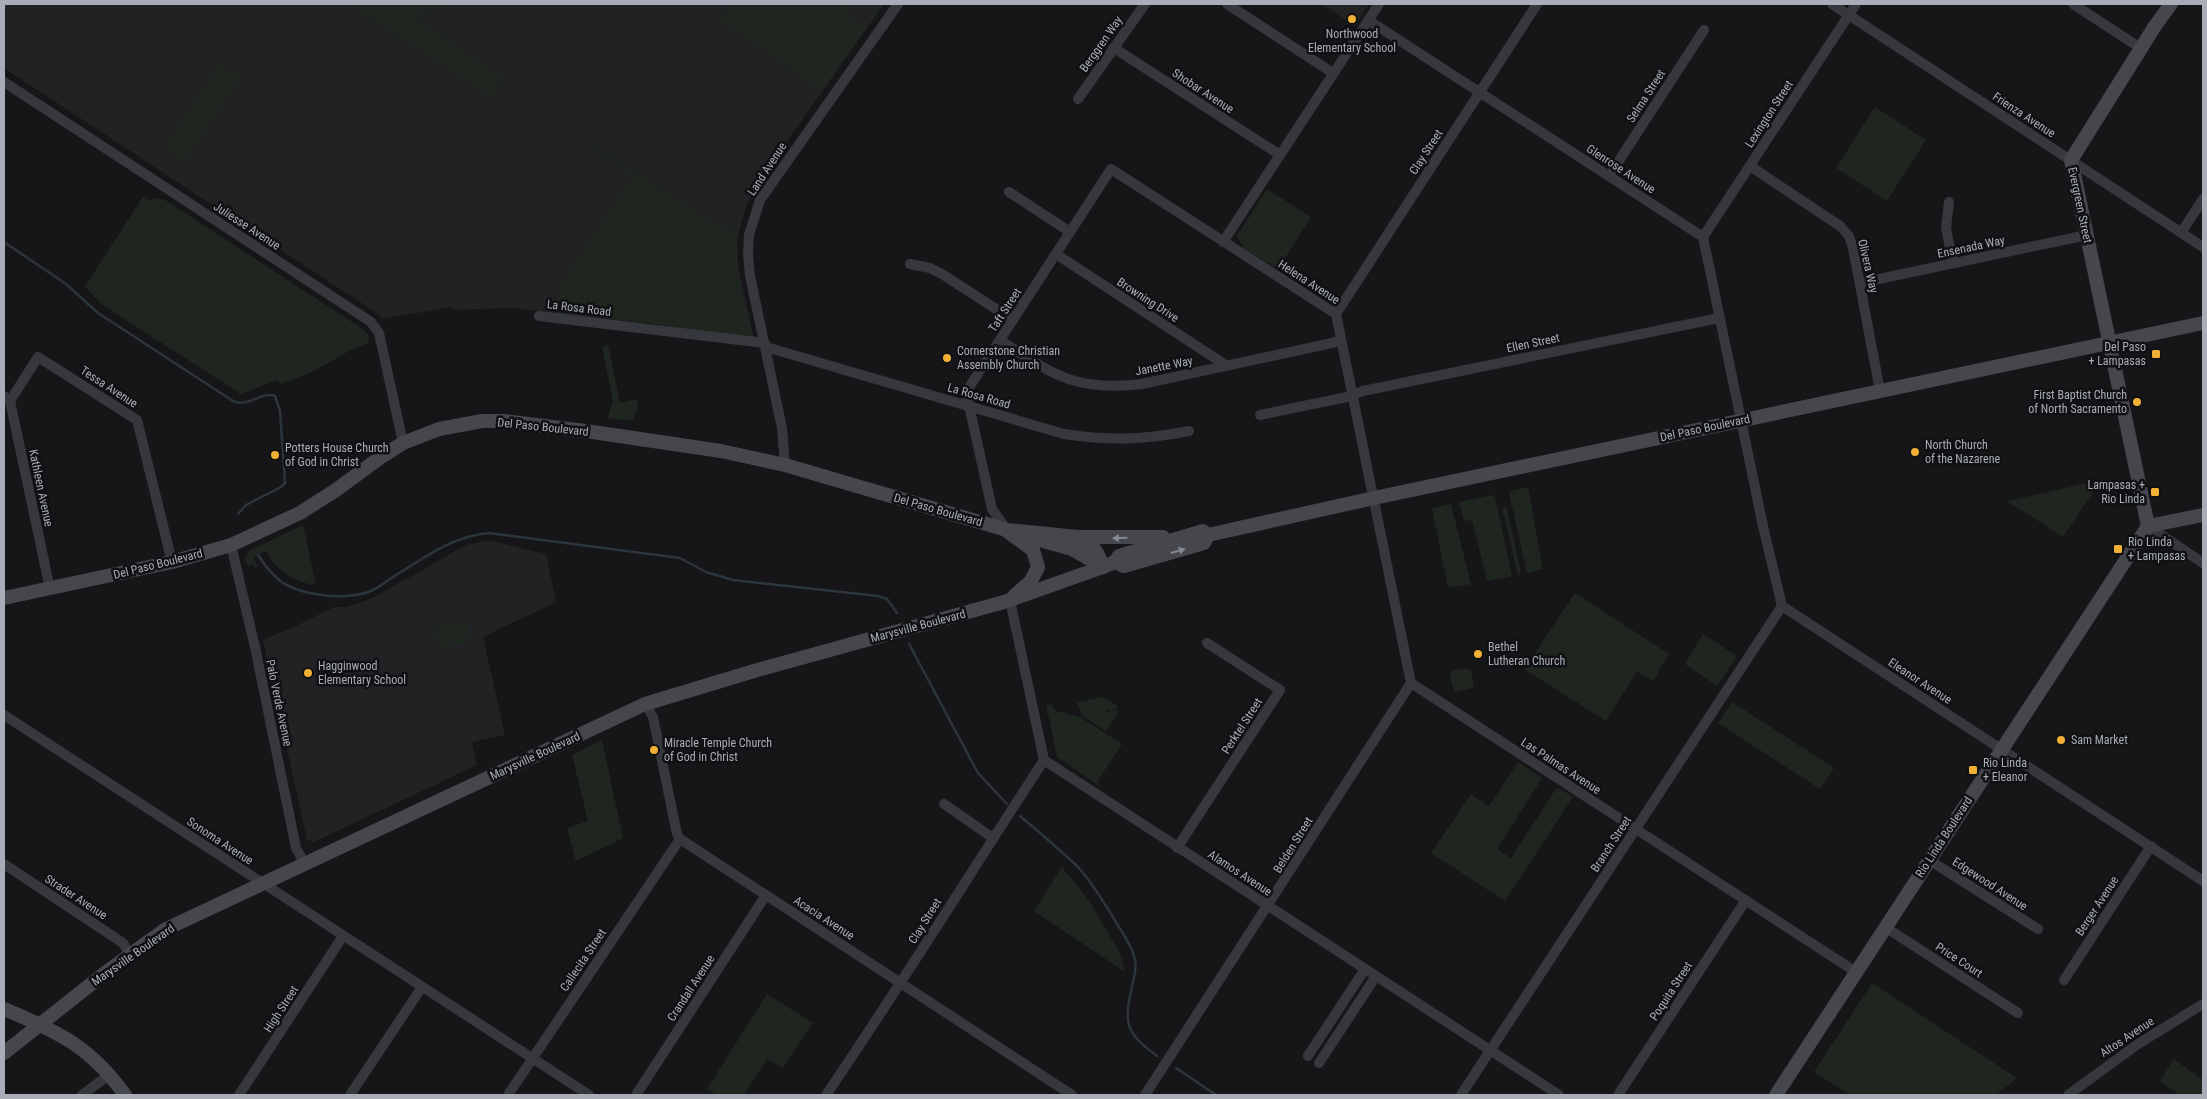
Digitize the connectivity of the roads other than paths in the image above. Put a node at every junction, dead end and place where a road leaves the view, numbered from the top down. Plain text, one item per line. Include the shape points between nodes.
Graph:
1 (898, 4) edge
2 (1144, 4) edge
3 (1227, 4) edge
4 (1378, 4) edge
5 (1537, 4) edge
6 (1832, 4) edge
7 (1856, 4) edge
8 (2073, 4) edge
9 (2171, 4) edge
10 (1848, 15) junction
11 (1368, 20) junction
12 (1704, 30) dead end
13 (1114, 48) junction
14 (2142, 50) junction
15 (1333, 73) junction
16 (4, 82) edge
17 (1479, 92) junction
18 (1078, 99) dead end
19 (1280, 155) junction
20 (2071, 160) junction
21 (1750, 166) junction
22 (1111, 169) joint
23 (1609, 176) junction
24 (1008, 192) dead end
25 (2203, 199) edge
26 (1949, 202) dead end
27 (1070, 232) junction
28 (2181, 233) junction
29 (2087, 235) junction
30 (1703, 237) junction
31 (1223, 242) junction
32 (2203, 247) edge
33 (1056, 254) junction
34 (1953, 263) junction
35 (910, 264) dead end
36 (1860, 283) junction
37 (1336, 314) junction
38 (539, 316) dead end
39 (1719, 318) junction
40 (1013, 320) junction
41 (2203, 323) edge
42 (1000, 340) junction
43 (1341, 341) junction
44 (2109, 343) junction
45 (766, 345) junction
46 (1227, 366) junction
47 (1880, 391) junction
48 (1352, 394) junction
49 (7, 398) edge
50 (970, 406) junction
51 (1260, 415) dead end
52 (1741, 421) junction
53 (1189, 431) dead end
54 (404, 443) junction
55 (785, 465) junction
56 (1374, 498) junction
57 (2203, 515) edge
58 (2148, 526) junction
59 (1007, 530) junction
60 (1208, 535) junction
61 (1187, 536) junction
62 (1078, 537) junction
63 (231, 545) junction
64 (172, 562) junction
65 (2203, 563) edge
66 (1109, 565) junction
67 (50, 589) junction
68 (4, 598) edge
69 (1010, 600) junction
70 (1782, 606) junction
71 (1207, 643) dead end
72 (1411, 683) junction
73 (645, 704) junction
74 (4, 715) edge
75 (2001, 749) junction
76 (1044, 760) junction
77 (944, 804) dead end
78 (1636, 829) junction
79 (993, 838) junction
80 (680, 839) junction
81 (2151, 846) junction
82 (1178, 848) junction
83 (1929, 860) junction
84 (4, 864) edge
85 (305, 864) junction
86 (2203, 881) edge
87 (263, 884) junction
88 (766, 895) junction
89 (1746, 900) junction
90 (1268, 906) junction
91 (1885, 927) junction
92 (2038, 929) dead end
93 (343, 936) junction
94 (130, 955) junction
95 (1365, 969) junction
96 (1856, 972) junction
97 (1376, 976) junction
98 (2064, 980) dead end
99 (901, 984) junction
100 (422, 987) junction
101 (2203, 1004) edge
102 (4, 1009) edge
103 (2018, 1013) dead end
104 (41, 1025) junction
105 (1315, 1044) junction
106 (1326, 1052) junction
107 (1491, 1052) junction
108 (4, 1053) edge
109 (1308, 1056) dead end
110 (532, 1058) junction
111 (1319, 1063) dead end
112 (109, 1075) junction
113 (82, 1095) edge
114 (125, 1095) edge
115 (239, 1095) edge
116 (350, 1095) edge
117 (508, 1095) edge
118 (589, 1095) edge
119 (636, 1095) edge
120 (826, 1095) edge
121 (1072, 1095) edge
122 (1145, 1095) edge
123 (1461, 1095) edge
124 (1559, 1095) edge
125 (1618, 1095) edge
126 (1776, 1095) edge
127 (2068, 1095) edge

1 - 45 street, Land Avenue via 766,189 755,212 749,235 748,263
2 - 13 street, Berggren Way
3 - 15 street
4 - 11 street
5 - 17 street, Clay Street
6 - 10 street, Frienza Avenue
7 - 10 street, Lexington Street
8 - 14 street
9 - 14 main road, Evergreen Street
10 - 20 street, Frienza Avenue
10 - 21 street, Lexington Street
11 - 15 street
11 - 17 street, Glenrose Avenue
12 - 23 street, Selma Street
13 - 18 street, Berggren Way
13 - 19 street, Shobar Avenue
14 - 20 main road, Evergreen Street
15 - 19 street
16 - 54 street, Juliesse Avenue via 372,322 379,333
17 - 23 street, Glenrose Avenue
17 - 37 street, Clay Street
19 - 31 street
20 - 28 street, Frienza Avenue
20 - 29 main road, Evergreen Street
21 - 30 street, Lexington Street
21 - 36 street, Olivera Way via 1845,230 1854,248
22 - 27 street, Taft Street
22 - 31 street, Helena Avenue
23 - 30 street, Glenrose Avenue
24 - 27 street
25 - 28 street
26 - 34 street via 1946,228
27 - 33 street, Taft Street
28 - 32 street, Frienza Avenue
29 - 34 street, Ensenada Way
29 - 44 main road, Evergreen Street
30 - 39 street
31 - 37 street, Helena Avenue
33 - 40 street, Taft Street
33 - 46 street, Browning Drive
34 - 36 street, Ensenada Way
35 - 40 street via 942,274
36 - 47 street, Olivera Way
37 - 43 street, Helena Avenue
38 - 45 street, La Rosa Road
39 - 48 street, Ellen Street
39 - 52 street
40 - 42 street, Taft Street
41 - 44 main road, Del Paso Boulevard
42 - 46 street, Janette Way via 1059,377 1109,387 1142,384
42 - 50 street, Taft Street via 966,392
43 - 46 street, Janette Way
43 - 48 street, Helena Avenue
44 - 47 main road, Del Paso Boulevard
44 - 58 main road, Evergreen Street
45 - 50 street, La Rosa Road
45 - 55 street, Land Avenue via 784,435
47 - 52 main road, Del Paso Boulevard
48 - 51 street
48 - 56 street, Helena Avenue
49 - 64 street, Tessa Avenue via 38,357 137,420
49 - 67 street, Kathleen Avenue
50 - 53 street, La Rosa Road via 1088,438 1137,440
50 - 59 street, Taft Street via 992,510
52 - 56 main road, Del Paso Boulevard
52 - 70 street
54 - 55 main road, Del Paso Boulevard via 450,426 503,421 690,446
54 - 63 main road, Del Paso Boulevard via 300,513
55 - 59 main road, Del Paso Boulevard
56 - 60 main road, Del Paso Boulevard
56 - 72 street
57 - 58 main road
58 - 65 street
58 - 75 main road, Rio Linda Boulevard
59 - 62 main road, Del Paso Boulevard
59 - 66 main road via 1072,549
59 - 69 main road via 1033,550 1038,566 1031,582
60 - 61 main road, Marysville Boulevard via 1202,532
66 -> 60 main road, Marysville Boulevard via 1124,566 1204,543
61 -> 62 main road, Del Paso Boulevard
61 - 66 main road, Marysville Boulevard via 1119,556
62 - 66 main road via 1091,544
63 - 64 main road, Del Paso Boulevard
63 - 85 street, Palo Verde Avenue via 296,848
64 - 67 main road, Del Paso Boulevard
66 - 69 main road, Marysville Boulevard
67 - 68 main road, Del Paso Boulevard
69 - 73 main road, Marysville Boulevard
69 - 76 street
70 - 75 street, Eleanor Avenue
70 - 78 street, Branch Street
71 - 82 street, Perktel Street via 1280,690
72 - 78 street, Las Palmas Avenue
72 - 90 street, Belden Street
73 - 80 street via 653,717
73 - 85 main road, Marysville Boulevard
74 - 87 street, Sonoma Avenue
75 - 81 street, Eleanor Avenue
75 - 83 main road, Rio Linda Boulevard
76 - 79 street, Clay Street
76 - 82 street, Alamos Avenue
77 - 79 street
78 - 89 street, Las Palmas Avenue
78 - 107 street, Branch Street
79 - 99 street, Clay Street
80 - 88 street, Acacia Avenue
80 - 110 street, Callecita Street
81 - 86 street, Eleanor Avenue
81 - 98 street, Berger Avenue
82 - 90 street, Alamos Avenue
83 - 91 main road, Rio Linda Boulevard
83 - 92 street, Edgewood Avenue
84 - 94 street, Strader Avenue via 123,943
85 - 87 main road, Marysville Boulevard
87 - 93 street, Sonoma Avenue
87 - 94 main road, Marysville Boulevard via 166,929
88 - 99 street, Acacia Avenue
88 - 119 street, Crandall Avenue
89 - 96 street, Las Palmas Avenue
89 - 125 street, Poquita Street
90 - 95 street, Alamos Avenue
90 - 122 street, Belden Street
91 - 96 main road, Rio Linda Boulevard
91 - 103 street, Price Court
93 - 100 street, Sonoma Avenue
93 - 115 street, High Street
94 - 104 main road, Marysville Boulevard
95 - 97 street, Alamos Avenue
95 - 105 street
96 - 126 main road, Rio Linda Boulevard
97 - 106 street
97 - 107 street, Alamos Avenue
99 - 120 street, Clay Street
99 - 121 street, Acacia Avenue
100 - 110 street, Sonoma Avenue
100 - 116 street
101 - 127 street, Altos Avenue via 2138,1044
102 - 104 main road
104 - 108 main road, Marysville Boulevard
104 - 112 main road via 66,1037
105 - 106 street
105 - 109 street
106 - 111 street
107 - 123 street, Branch Street
107 - 124 street, Alamos Avenue
110 - 117 street, Callecita Street
110 - 118 street, Sonoma Avenue
112 - 113 street
112 - 114 main road

